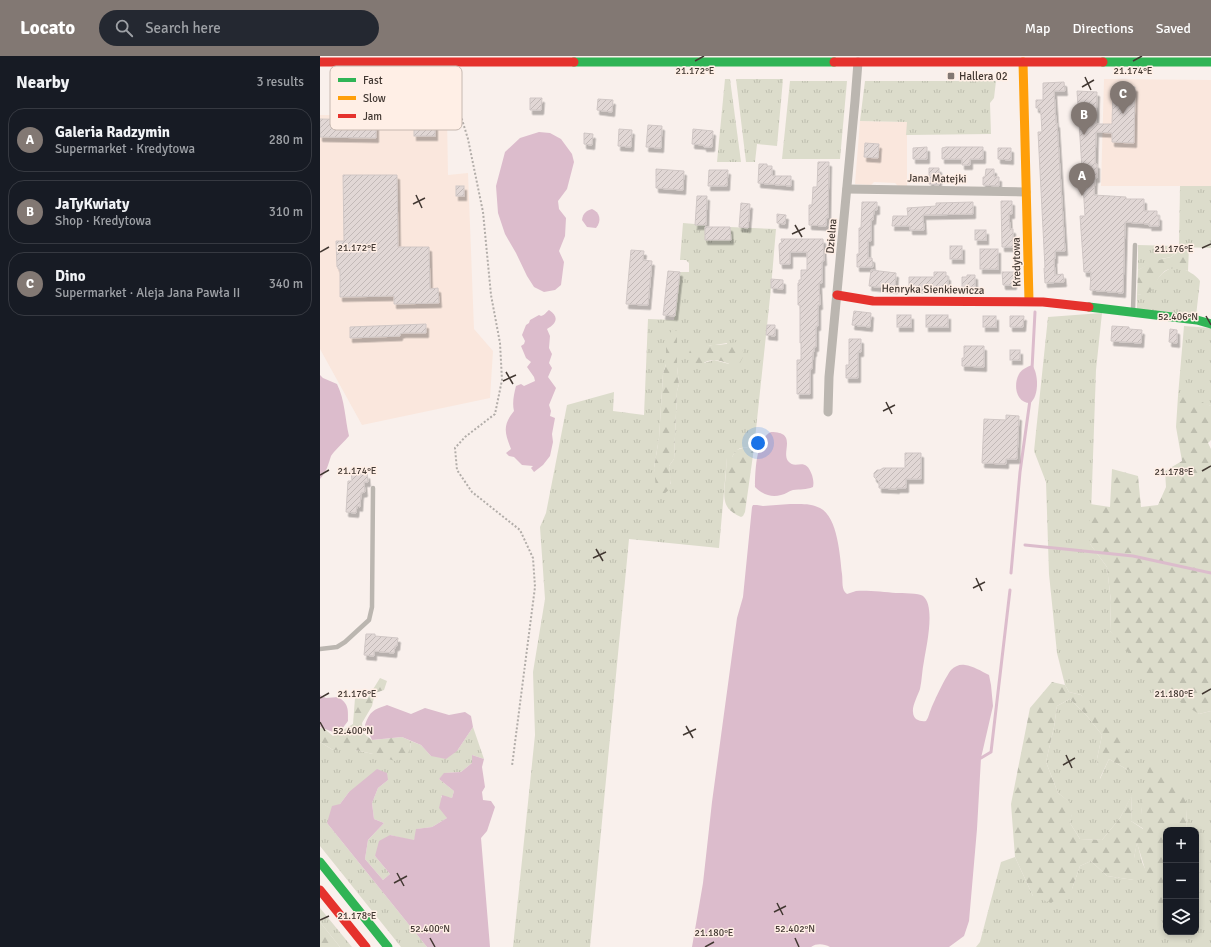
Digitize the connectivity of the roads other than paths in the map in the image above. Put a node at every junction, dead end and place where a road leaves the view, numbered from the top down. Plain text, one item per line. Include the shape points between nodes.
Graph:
1 (488, 59) edge
2 (655, 59) edge
3 (833, 59) edge
4 (320, 62) edge
5 (858, 62) junction
6 (1023, 62) junction
7 (1211, 62) edge
8 (847, 189) junction
9 (1026, 192) junction
10 (1135, 245) dead end
11 (837, 295) junction
12 (1028, 302) junction
13 (1133, 313) junction
14 (1211, 324) edge
15 (828, 412) dead end
16 (373, 488) dead end
17 (320, 650) edge
18 (320, 862) edge
19 (320, 890) edge
20 (366, 947) edge
21 (388, 947) edge

1 - 2 street
1 - 4 street
2 - 3 street
3 - 5 street
5 - 6 street
5 - 8 street, Dzielna
6 - 7 street
6 - 9 street, Kredytowa
8 - 9 street, Jana Matejki
8 - 11 street, Dzielna
9 - 12 street, Kredytowa
10 - 13 lane
11 - 12 street, Henryka Sienkiewicza via 873,301
11 - 15 street, Dzielna
12 - 13 street, Kredytowa
13 - 14 street, Kredytowa via 1197,320
16 - 17 lane via 372,607 369,620 345,642
18 - 21 street
19 - 20 street

